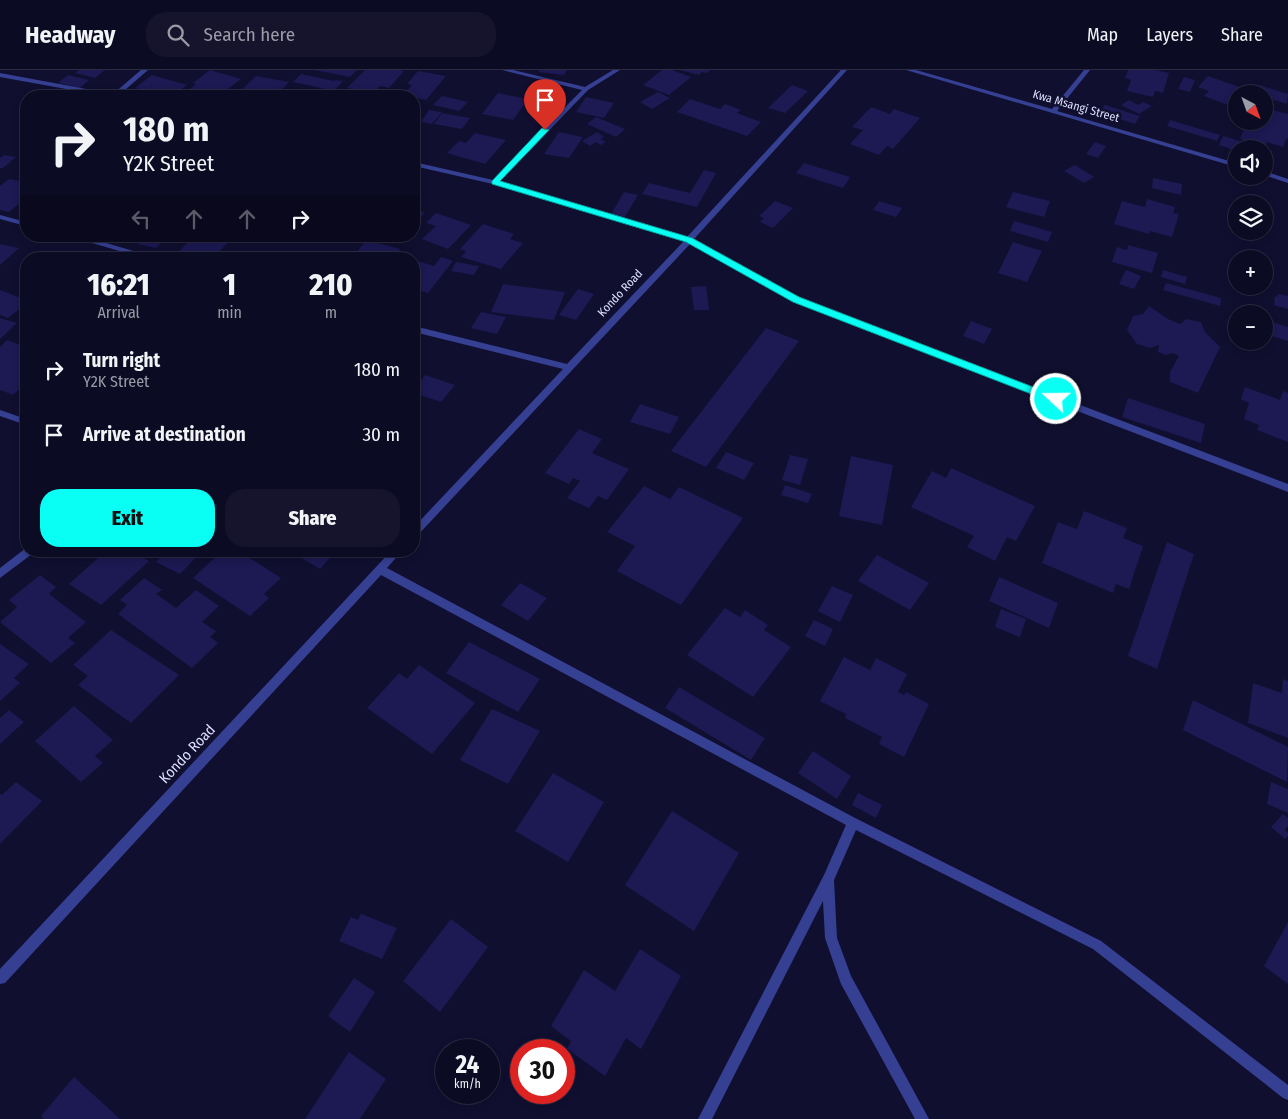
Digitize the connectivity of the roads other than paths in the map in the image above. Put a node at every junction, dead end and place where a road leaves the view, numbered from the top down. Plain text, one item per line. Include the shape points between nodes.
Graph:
1 (146, 70) edge
2 (505, 70) edge
3 (617, 70) edge
4 (844, 70) edge
5 (909, 70) edge
6 (1087, 70) edge
7 (0, 75) edge
8 (586, 89) junction
9 (81, 90) edge
10 (121, 90) edge
11 (1053, 112) junction
12 (1228, 163) edge
13 (420, 165) edge
14 (1273, 176) edge
15 (1288, 180) edge
16 (495, 182) junction
17 (0, 217) edge
18 (20, 222) edge
19 (689, 240) junction
20 (94, 242) edge
21 (108, 242) edge
22 (105, 245) junction
23 (131, 252) edge
24 (420, 330) edge
25 (570, 368) junction
26 (0, 413) edge
27 (20, 420) edge
28 (1288, 488) edge
29 (420, 527) edge
30 (21, 557) edge
31 (391, 557) edge
32 (380, 569) junction
33 (0, 574) edge
34 (853, 823) junction
35 (828, 879) junction
36 (0, 978) edge
37 (1288, 1093) edge
38 (705, 1119) edge
39 (922, 1119) edge

1 - 10 street
2 - 8 street
3 - 8 street
4 - 19 street, Kondo Road
5 - 11 street, Kwa Msangi Street
6 - 11 street
7 - 9 street
8 - 16 street
11 - 12 street, Kwa Msangi Street
13 - 16 street
14 - 15 street
16 - 19 street
17 - 18 street
19 - 25 street, Kondo Road
19 - 28 street via 796,300
20 - 22 street
21 - 22 street
22 - 23 street
24 - 25 street
25 - 29 street, Kondo Road
26 - 27 street
30 - 33 street
31 - 32 street, Kondo Road
32 - 34 street
32 - 36 street, Kondo Road
34 - 35 street
34 - 37 street via 1097,945
35 - 38 street
35 - 39 street via 831,938 846,979

